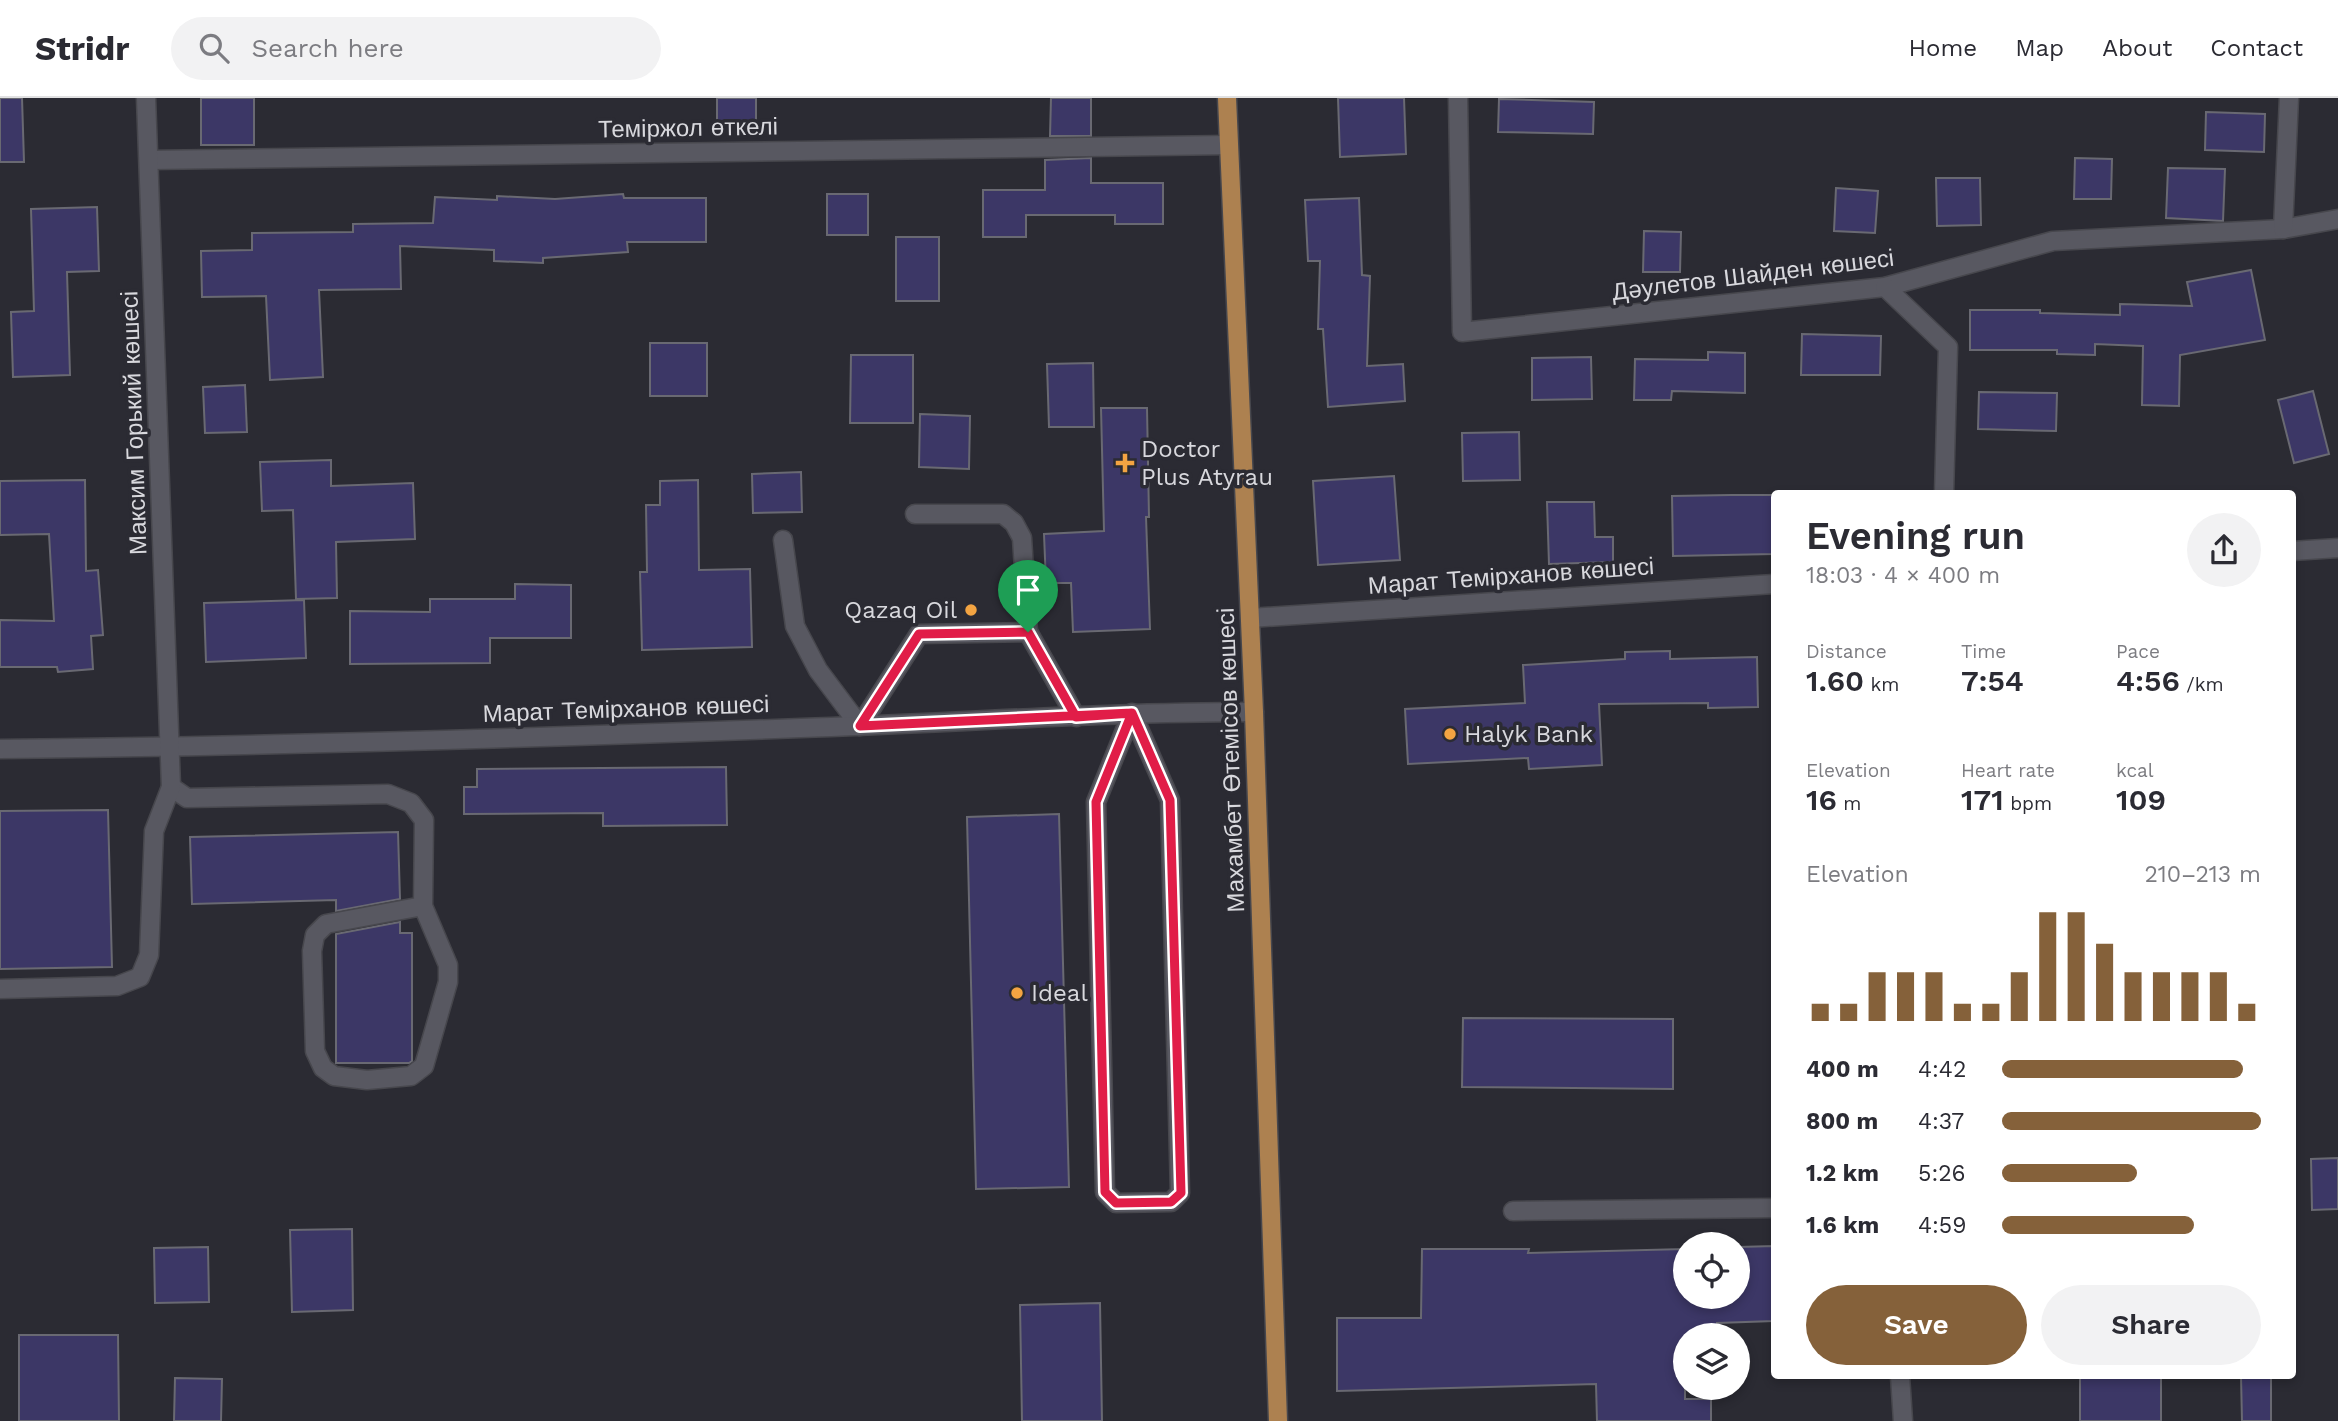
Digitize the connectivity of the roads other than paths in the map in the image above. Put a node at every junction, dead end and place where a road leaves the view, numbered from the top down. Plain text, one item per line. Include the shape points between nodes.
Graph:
1 (146, 98) edge
2 (1227, 98) edge
3 (1458, 98) edge
4 (2289, 98) edge
5 (1228, 145) junction
6 (149, 160) junction
7 (2338, 219) edge
8 (2283, 229) junction
9 (1885, 287) junction
10 (1944, 490) edge
11 (915, 514) dead end
12 (783, 540) dead end
13 (2338, 548) edge
14 (2296, 551) edge
15 (1771, 584) edge
16 (1250, 618) junction
17 (1028, 632) junction
18 (1254, 712) junction
19 (1132, 713) junction
20 (1076, 717) junction
21 (860, 726) junction
22 (169, 747) junction
23 (0, 749) edge
24 (171, 787) junction
25 (423, 906) junction
26 (0, 989) edge
27 (1771, 1208) edge
28 (1513, 1211) dead end
29 (1900, 1379) edge
30 (1278, 1421) edge
31 (1903, 1421) edge

1 - 6 street, Максим Горький көшесі
2 - 5 main road, Махамбет Өтемісов көшесі
3 - 9 street, Дәулетов Шайден көшесі via 1462,332
4 - 8 street
5 - 6 street, Теміржол өткелі
5 - 16 main road, Махамбет Өтемісов көшесі
6 - 22 street, Максим Горький көшесі
7 - 8 street, Дәулетов Шайден көшесі
8 - 9 street, Дәулетов Шайден көшесі via 2053,241
9 - 10 street via 1948,347
11 - 17 street via 1003,514 1014,523 1022,538
12 - 21 street via 795,626 818,670
13 - 14 street
15 - 16 street, Марат Темірханов көшесі
16 - 18 main road, Махамбет Өтемісов көшесі
17 - 20 street
17 - 21 street via 919,634
18 - 19 street, Марат Темірханов көшесі
18 - 30 main road, Махамбет Өтемісов көшесі
19 - 19 street via 1096,802 1105,1192 1116,1203 1171,1202 1181,1193 1170,800
19 - 20 street, Марат Темірханов көшесі
20 - 21 street, Марат Темірханов көшесі
21 - 22 street, Марат Темірханов көшесі
22 - 23 street, Марат Темірханов көшесі
22 - 24 street, Максим Горький көшесі
24 - 25 street via 187,798 388,794 411,803 424,820
24 - 26 street via 154,831 149,955 140,977 117,986
25 - 25 street via 326,925 315,935 315,1051 323,1068 334,1076 366,1080 411,1076 425,1066 449,982 448,965
27 - 28 street
29 - 31 street

